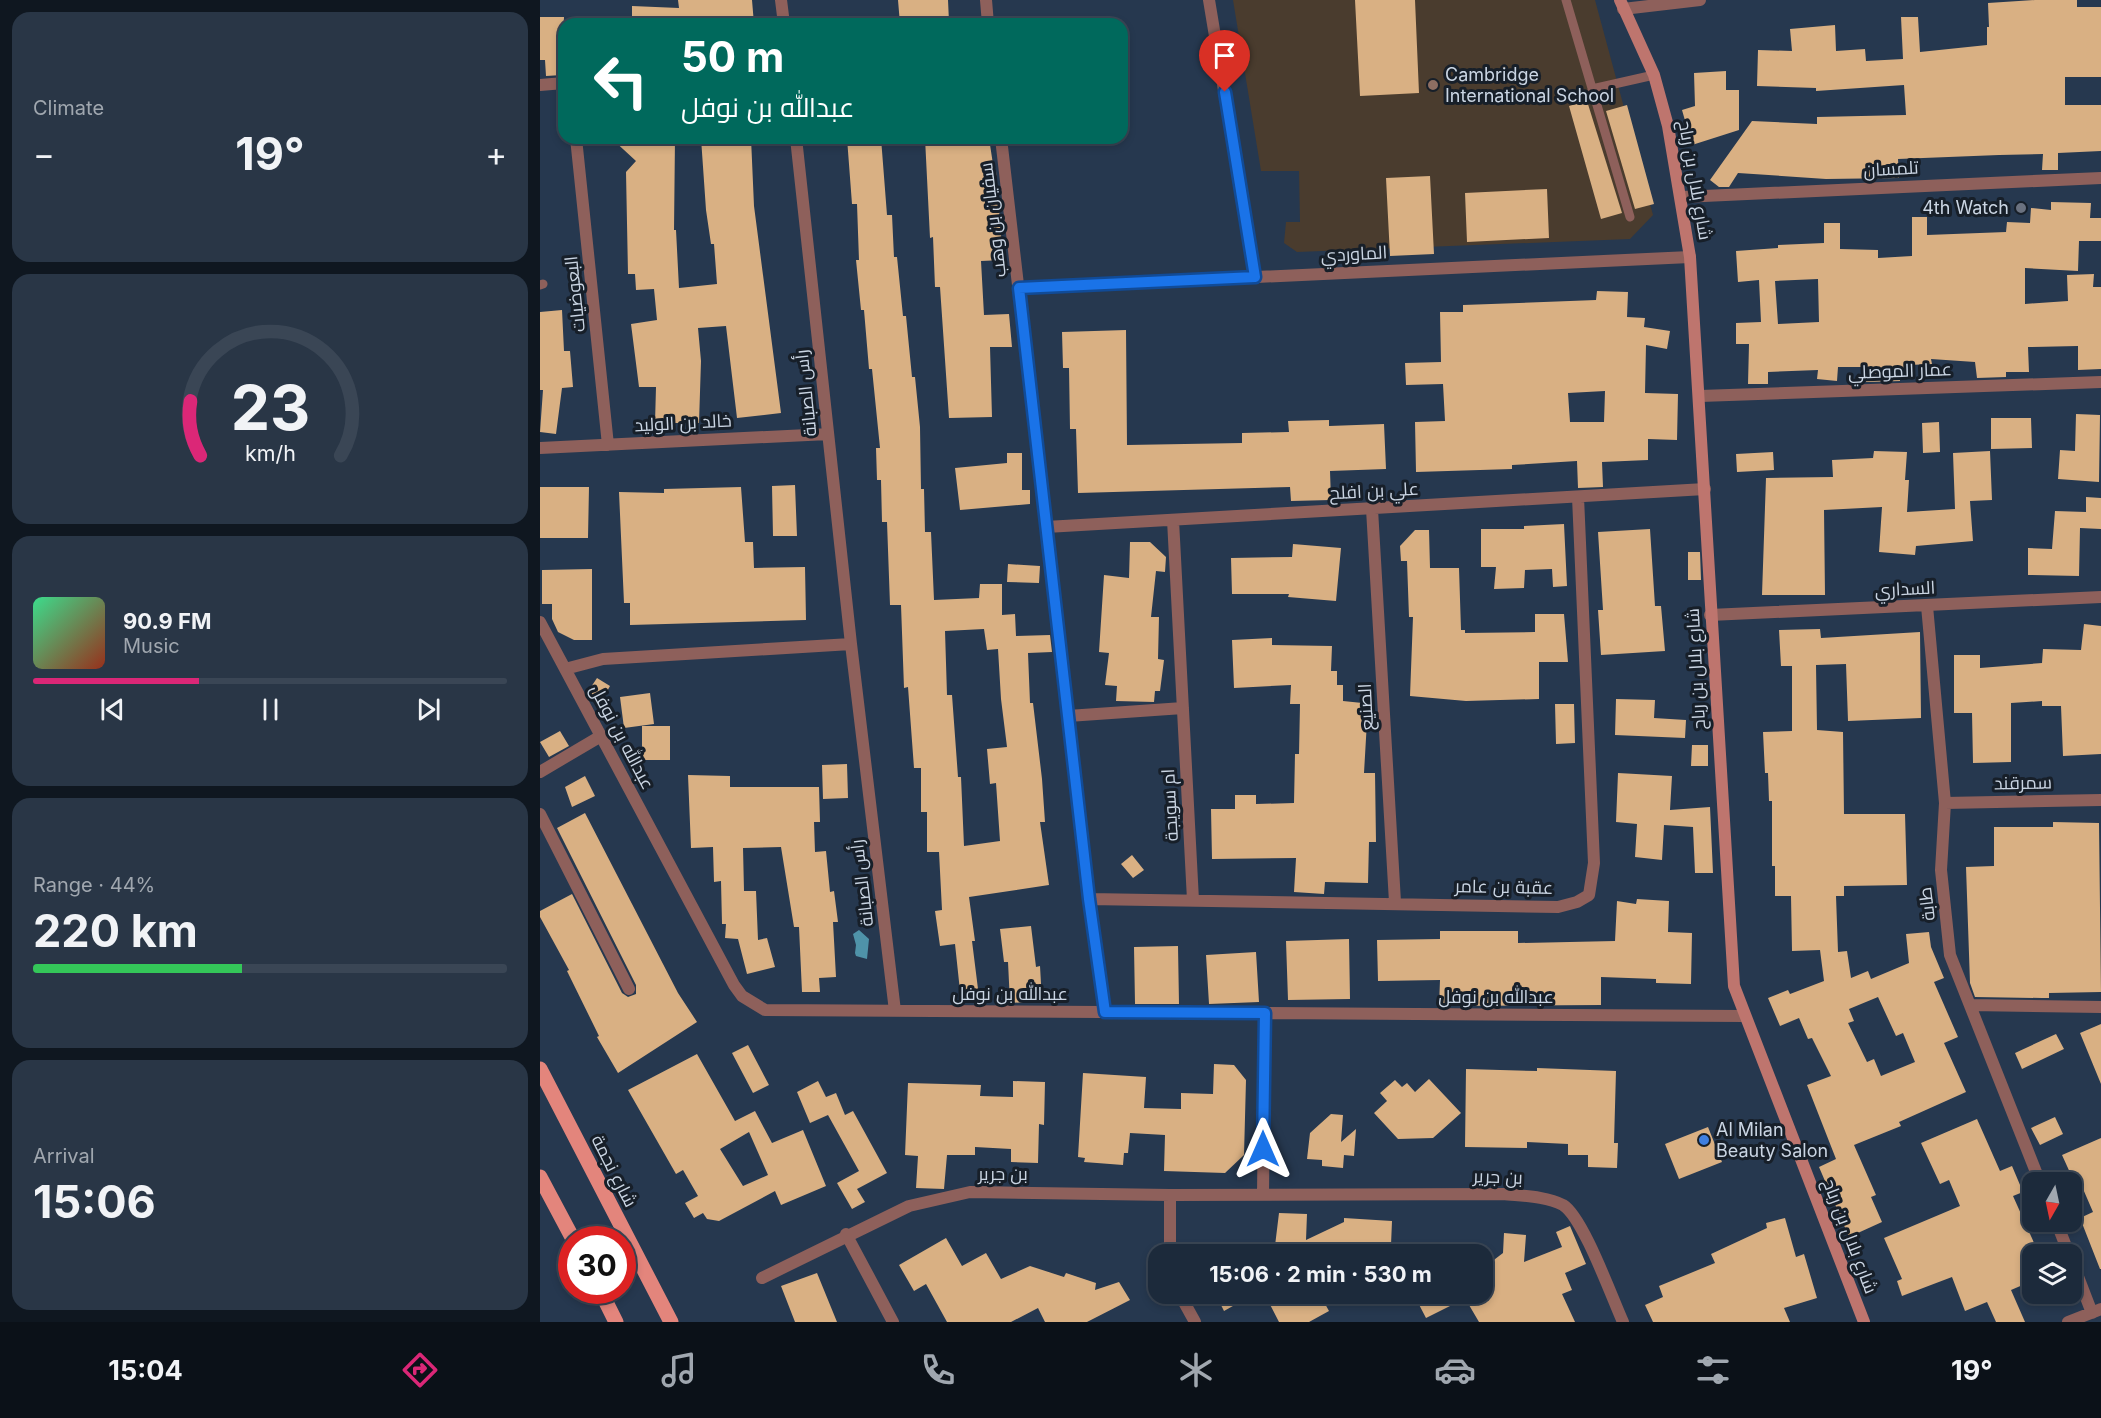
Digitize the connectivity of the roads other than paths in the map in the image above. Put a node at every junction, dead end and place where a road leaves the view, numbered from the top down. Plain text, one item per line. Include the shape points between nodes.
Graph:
1 (781, 0) edge
2 (986, 0) edge
3 (1209, 0) edge
4 (1566, 0) edge
5 (1700, 0) edge
6 (1622, 5) edge
7 (783, 18) edge
8 (988, 18) edge
9 (1654, 75) junction
10 (558, 84) edge
11 (540, 85) edge
12 (1592, 89) junction
13 (577, 144) edge
14 (797, 144) edge
15 (1003, 144) edge
16 (2101, 178) edge
17 (1682, 197) junction
18 (1630, 217) dead end
19 (1690, 257) junction
20 (1255, 277) junction
21 (1019, 288) junction
22 (2101, 382) edge
23 (1700, 396) junction
24 (828, 434) junction
25 (608, 445) junction
26 (540, 448) edge
27 (1705, 489) junction
28 (1578, 497) junction
29 (1372, 509) junction
30 (1173, 520) junction
31 (1046, 527) junction
32 (2101, 597) edge
33 (1927, 606) junction
34 (1710, 615) junction
35 (540, 622) edge
36 (851, 644) junction
37 (565, 669) junction
38 (1183, 708) junction
39 (1068, 716) junction
40 (601, 736) junction
41 (540, 772) edge
42 (2101, 800) edge
43 (1946, 803) junction
44 (540, 814) edge
45 (1089, 899) junction
46 (1193, 900) junction
47 (1395, 902) junction
48 (629, 989) dead end
49 (1970, 1005) junction
50 (2101, 1007) edge
51 (895, 1011) junction
52 (1105, 1012) junction
53 (1265, 1013) junction
54 (1744, 1016) junction
55 (540, 1069) edge
56 (2036, 1172) edge
57 (540, 1177) edge
58 (1170, 1195) junction
59 (1263, 1195) junction
60 (566, 1226) edge
61 (846, 1234) junction
62 (1170, 1244) edge
63 (762, 1278) dead end
64 (2082, 1281) edge
65 (607, 1304) edge
66 (1185, 1304) edge
67 (2097, 1311) edge
68 (1859, 1320) edge
69 (616, 1322) edge
70 (671, 1322) edge
71 (893, 1322) edge
72 (1195, 1322) edge
73 (1623, 1322) edge
74 (2068, 1322) edge

1 - 7 street
2 - 8 street
3 - 20 street
4 - 12 lane
5 - 6 street
6 - 9 street, شارع بلال بن رباح
9 - 12 lane
9 - 17 street, شارع بلال بن رباح
10 - 11 street
12 - 18 lane
13 - 25 street, البعوضيات
14 - 24 street, رأس الصبانة
15 - 21 street, سفيان بن وهب
16 - 17 street, تلمسان
17 - 19 street, شارع بلال بن رباح
19 - 20 street, الماوردي
19 - 23 street, شارع بلال بن رباح
20 - 21 street, الماوردي
21 - 31 street, سفيان بن وهب
22 - 23 street, عمار الموصلي
23 - 27 street, شارع بلال بن رباح
24 - 25 street, خالد بن الوليد
24 - 36 street, رأس الصبانة
25 - 26 street, خالد بن الوليد
27 - 28 street, علي بن افلح
27 - 34 street, شارع بلال بن رباح
28 - 29 street, علي بن افلح
28 - 47 street, عقبة بن عامر via 1594,863 1589,895 1577,903 1558,907
29 - 30 street, علي بن افلح
29 - 47 street, الصنيع
30 - 31 street, علي بن افلح
30 - 38 street, ام سويجة
31 - 39 street, سفيان بن وهب
32 - 33 street, السداري
33 - 34 street, السداري
33 - 43 street, طابة
34 - 54 street, شارع بلال بن رباح via 1734,986
35 - 37 street, عبدالله بن نوفل
36 - 37 street via 603,659
36 - 51 street, رأس الصبانة
37 - 40 street, عبدالله بن نوفل
38 - 39 street
38 - 46 street, ام سويجة
39 - 45 street, سفيان بن وهب
40 - 41 street
40 - 51 street, عبدالله بن نوفل via 742,996 765,1010
42 - 43 street, سمرقند
43 - 49 street, طابة via 1941,870 1950,955
44 - 48 street
45 - 46 street, عقبة بن عامر
45 - 52 street, سفيان بن وهب
46 - 47 street, عقبة بن عامر
49 - 50 street
49 - 56 street, طابة
51 - 52 street, عبدالله بن نوفل
52 - 53 street, عبدالله بن نوفل
53 - 54 street, عبدالله بن نوفل
53 - 59 street
54 - 68 street, شارع بلال بن رباح
55 - 70 main road, شارع نجمة
57 - 60 main road
58 - 59 street, بن جرير
58 - 61 street, بن جرير via 970,1192 909,1206
58 - 62 street
59 - 73 street, بن جرير via 1503,1194 1536,1197 1564,1206 1576,1220
61 - 63 street, بن جرير
61 - 71 street
64 - 67 street
65 - 69 main road
66 - 72 street
67 - 74 street

